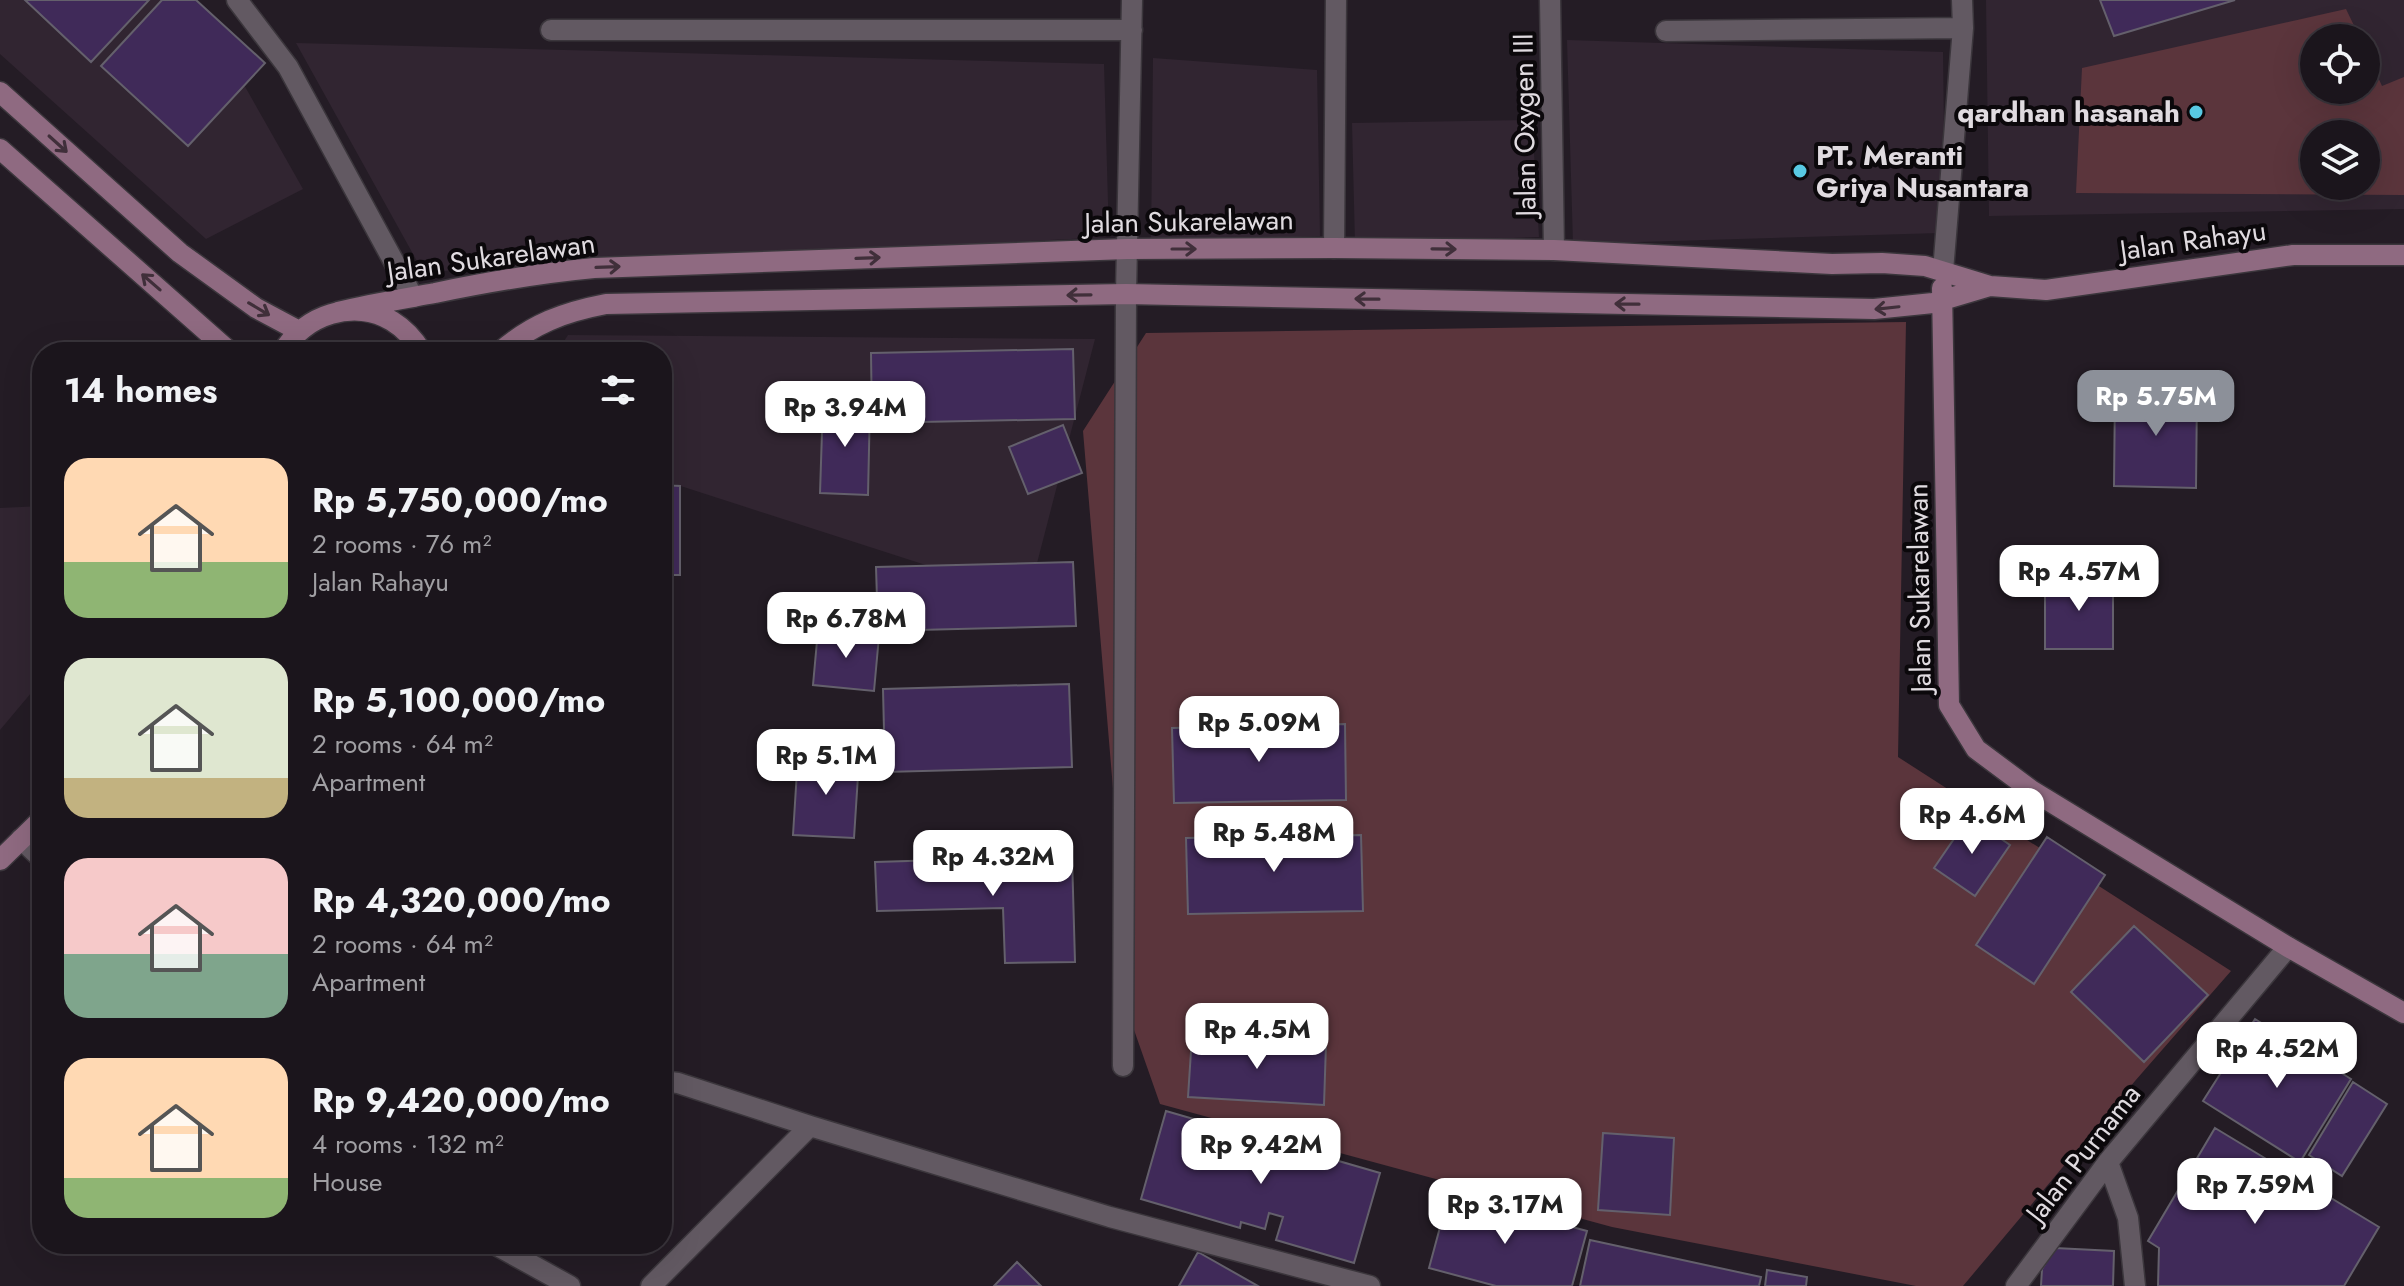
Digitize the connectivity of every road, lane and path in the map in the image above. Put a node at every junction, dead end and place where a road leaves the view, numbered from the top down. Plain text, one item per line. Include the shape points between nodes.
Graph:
1 (237, 0) edge
2 (1132, 0) edge
3 (1336, 0) edge
4 (1550, 0) edge
5 (1962, 0) edge
6 (1963, 28) junction
7 (551, 30) dead end
8 (1132, 30) junction
9 (1666, 31) dead end
10 (0, 92) edge
11 (0, 149) edge
12 (1334, 248) junction
13 (1127, 249) junction
14 (1554, 250) junction
15 (2404, 255) edge
16 (1943, 271) junction
17 (1990, 286) junction
18 (1126, 294) junction
19 (413, 297) junction
20 (1941, 300) junction
21 (338, 312) junction
22 (299, 331) junction
23 (219, 342) edge
24 (291, 342) edge
25 (416, 342) edge
26 (514, 342) edge
27 (32, 829) edge
28 (21, 839) junction
29 (32, 849) edge
30 (0, 860) edge
31 (2288, 947) junction
32 (2404, 1013) edge
33 (1123, 1066) dead end
34 (672, 1082) edge
35 (810, 1126) junction
36 (2108, 1162) junction
37 (531, 1254) edge
38 (570, 1286) edge
39 (651, 1286) edge
40 (1370, 1286) edge
41 (2016, 1286) edge
42 (2135, 1286) edge

1 - 19 street via 288,67
2 - 8 street
3 - 12 street
4 - 14 street, Jalan Oxygen III
5 - 6 street
6 - 9 street
6 - 16 street
7 - 8 street
8 - 13 street
10 -> 22 main road via 180,253 256,308
23 -> 11 main road
13 -> 12 main road, Jalan Sukarelawan
12 -> 14 main road, Jalan Sukarelawan
13 - 18 street
19 -> 13 main road, Jalan Sukarelawan via 594,268
14 - 16 main road, Jalan Sukarelawan via 1882,263
15 - 17 main road, Jalan Rahayu via 2293,255 2046,290
16 - 17 main road, Jalan Sukarelawan
16 - 20 main road, Jalan Sukarelawan
17 - 20 main road
20 -> 18 main road via 1874,309
18 -> 26 main road via 606,304 541,323
18 - 33 street
19 - 21 main road, Jalan Sukarelawan
20 - 31 main road, Jalan Sukarelawan via 1949,705 1976,749 2031,790
21 - 22 main road, Jalan Sukarelawan
21 - 25 main road via 365,311 390,319
22 - 24 main road
27 - 28 main road
28 - 29 street
28 - 30 main road
31 - 32 main road, Jalan Sukarelawan
31 - 36 street, Jalan Purnama
34 - 35 street
35 - 39 street
35 - 40 street via 1110,1217
36 - 41 street, Jalan Purnama
36 - 42 street via 2128,1218
37 - 38 street

